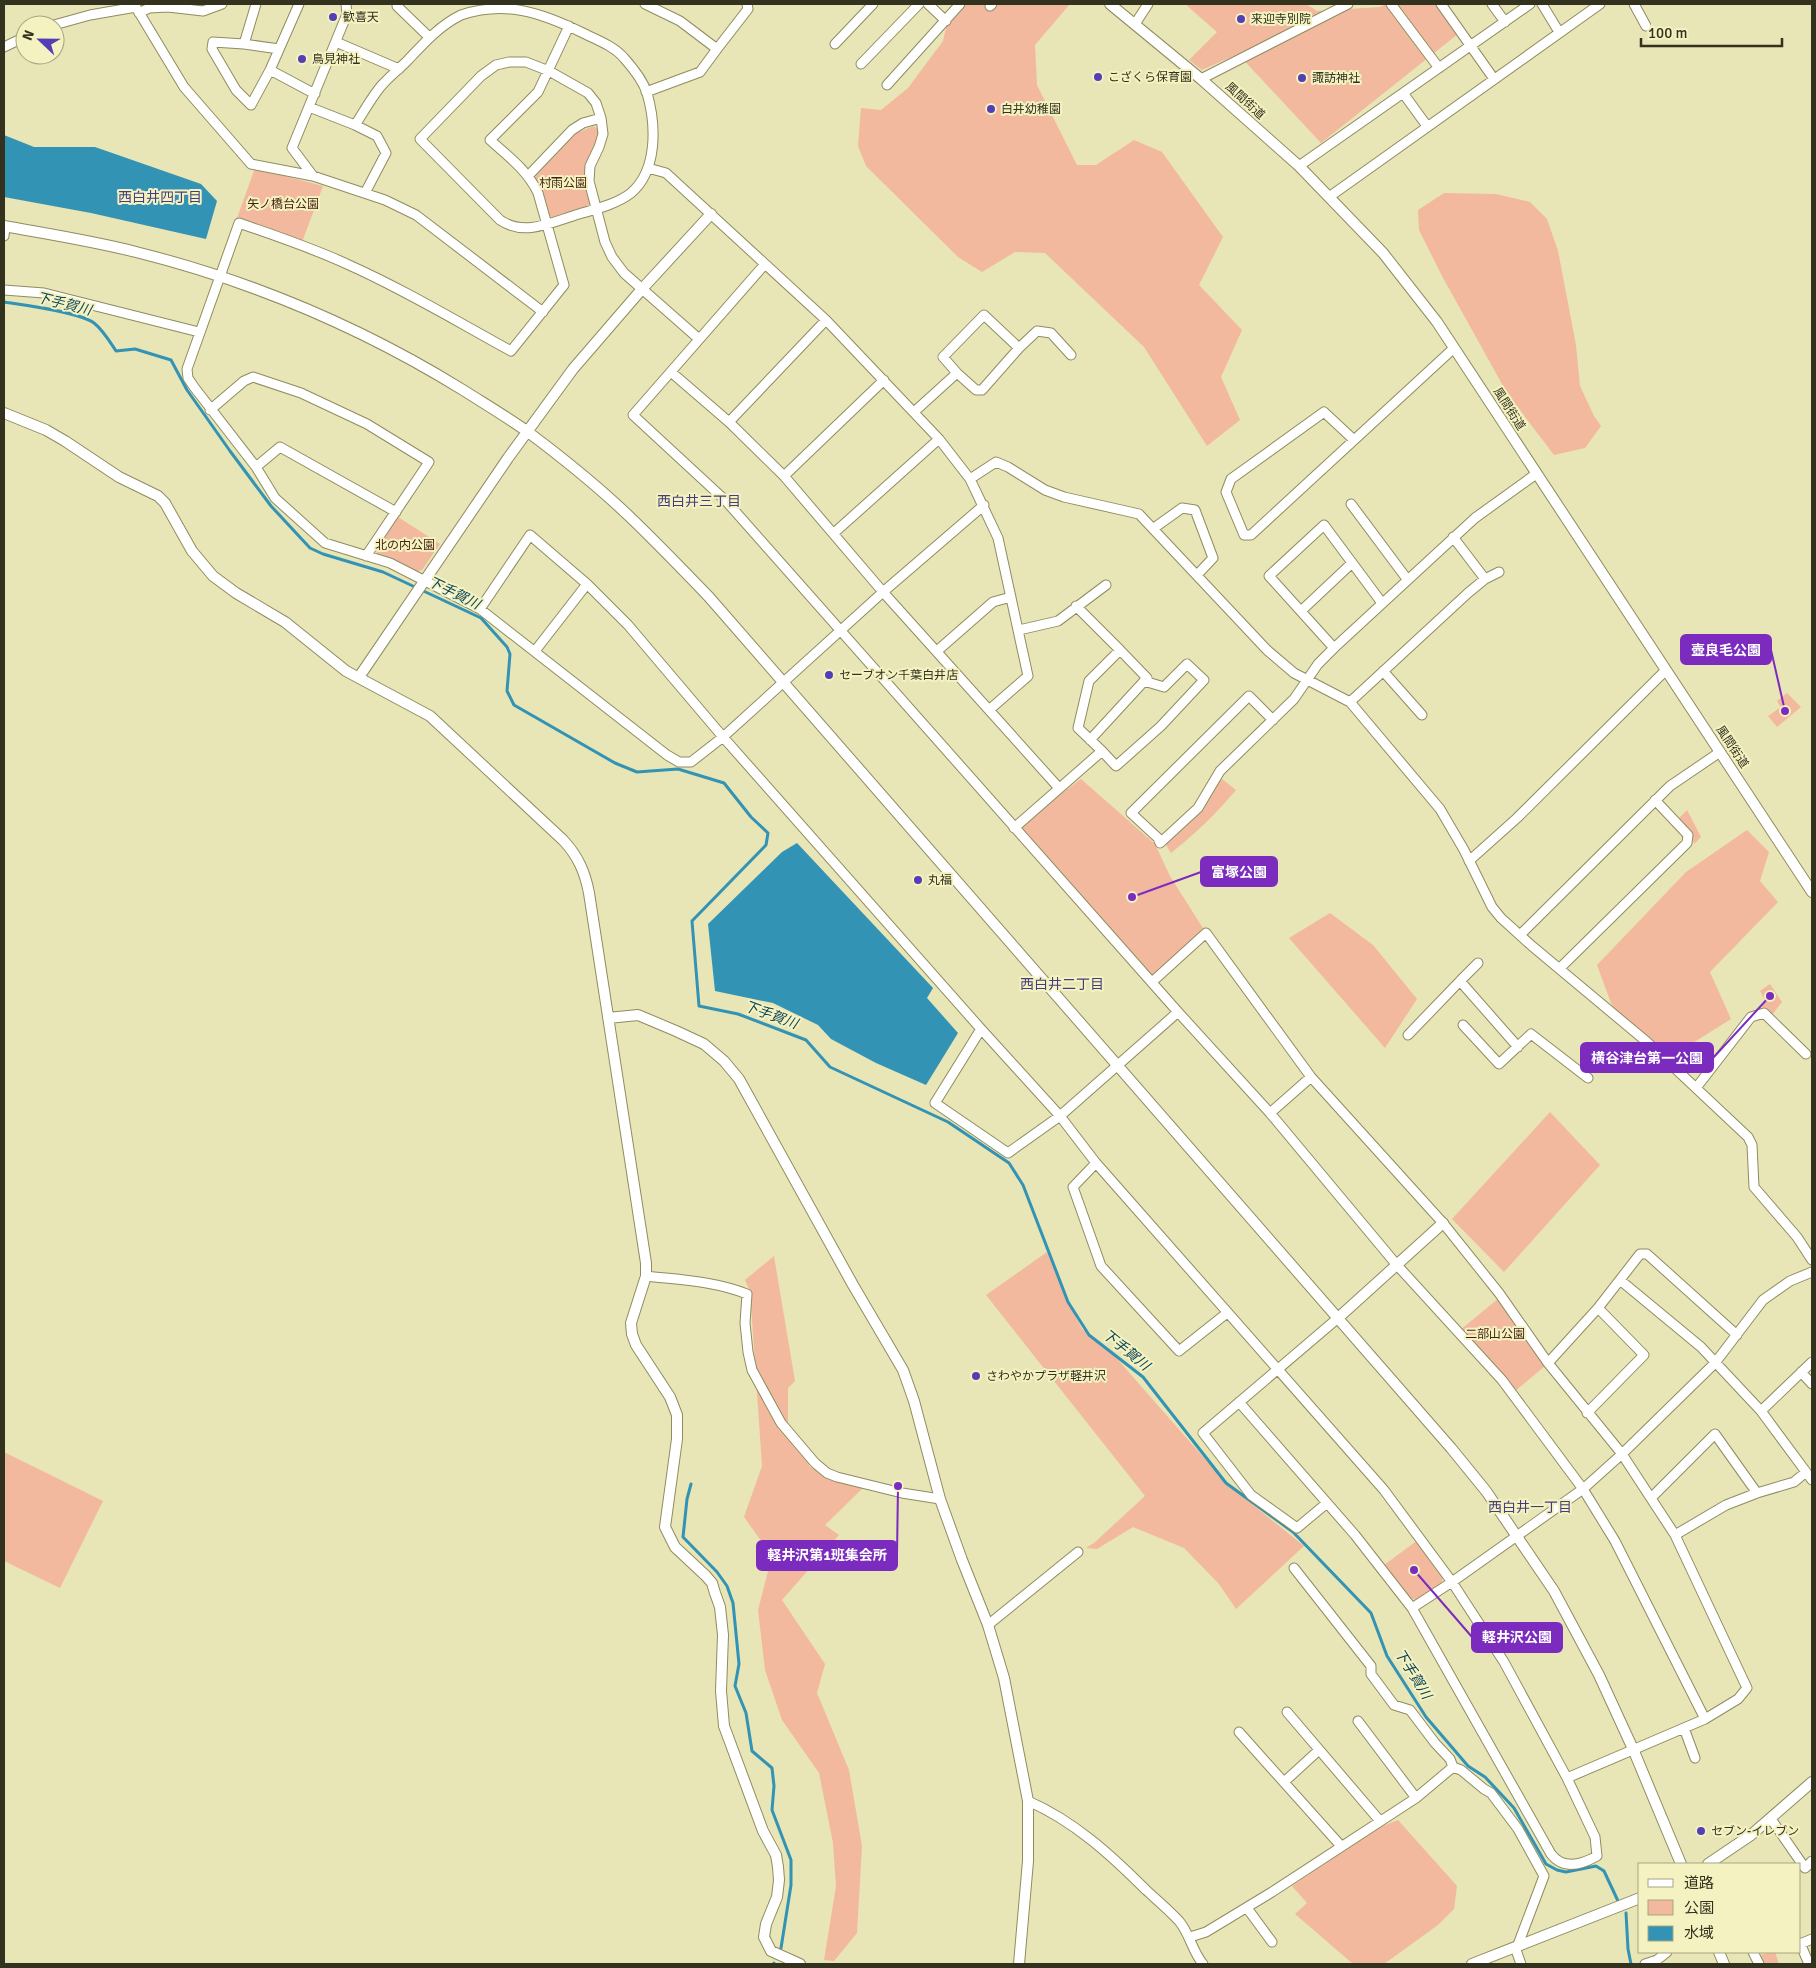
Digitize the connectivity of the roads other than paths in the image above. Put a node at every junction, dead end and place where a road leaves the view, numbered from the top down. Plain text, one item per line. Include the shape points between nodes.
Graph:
1 (222, 4) edge
2 (256, 4) edge
3 (299, 4) edge
4 (346, 4) edge
5 (645, 4) edge
6 (747, 4) edge
7 (873, 4) edge
8 (919, 4) edge
9 (928, 4) edge
10 (960, 4) edge
11 (1110, 4) edge
12 (1148, 4) edge
13 (1326, 4) edge
14 (1348, 4) edge
15 (1391, 4) edge
16 (1442, 4) edge
17 (1492, 4) edge
18 (1530, 4) edge
19 (1542, 4) edge
20 (1600, 4) edge
21 (1634, 4) edge
22 (397, 6) dead end
23 (136, 8) edge
24 (1331, 12) junction
25 (946, 21) junction
26 (65, 22) edge
27 (1505, 22) junction
28 (1135, 24) junction
29 (569, 26) junction
30 (1646, 26) dead end
31 (1559, 32) junction
32 (429, 37) junction
33 (336, 42) junction
34 (244, 44) junction
35 (835, 44) dead end
36 (1471, 46) junction
37 (279, 49) junction
38 (717, 49) junction
39 (861, 64) dead end
40 (1439, 68) junction
41 (398, 69) junction
42 (270, 70) junction
43 (549, 71) junction
44 (1494, 78) junction
45 (1201, 79) junction
46 (887, 86) dead end
47 (646, 92) junction
48 (1403, 93) junction
49 (315, 94) junction
50 (309, 107) junction
51 (602, 118) junction
52 (355, 125) junction
53 (1427, 126) junction
54 (1300, 166) junction
55 (648, 168) junction
56 (313, 176) junction
57 (528, 176) junction
58 (365, 193) junction
59 (1329, 197) junction
60 (597, 209) junction
61 (711, 214) junction
62 (547, 224) junction
63 (4, 230) edge
64 (765, 264) junction
65 (219, 276) junction
66 (642, 289) junction
67 (4, 290) edge
68 (543, 312) junction
69 (826, 320) junction
70 (199, 332) junction
71 (699, 339) junction
72 (1019, 348) junction
73 (1454, 348) junction
74 (1071, 354) dead end
75 (670, 372) junction
76 (956, 373) junction
77 (884, 380) junction
78 (210, 410) junction
79 (914, 412) junction
80 (4, 413) edge
81 (729, 422) junction
82 (527, 432) junction
83 (939, 439) junction
84 (1354, 440) junction
85 (256, 467) junction
86 (1536, 474) junction
87 (784, 476) junction
88 (970, 478) junction
89 (1351, 504) dead end
90 (984, 505) junction
91 (396, 512) junction
92 (1154, 528) junction
93 (834, 533) junction
94 (1453, 537) junction
95 (366, 556) junction
96 (1352, 564) junction
97 (1499, 572) dead end
98 (1197, 575) junction
99 (1407, 579) junction
100 (1485, 579) junction
101 (424, 582) junction
102 (586, 584) junction
103 (1106, 585) dead end
104 (884, 592) junction
105 (1011, 597) junction
106 (1382, 603) junction
107 (1076, 606) junction
108 (480, 609) junction
109 (1301, 611) junction
110 (842, 630) junction
111 (1019, 630) junction
112 (1334, 648) junction
113 (1120, 650) junction
114 (535, 651) junction
115 (937, 651) junction
116 (1666, 670) junction
117 (1383, 671) junction
118 (358, 677) junction
119 (1144, 681) junction
120 (1306, 681) junction
121 (783, 684) junction
122 (1350, 702) junction
123 (989, 710) junction
124 (1422, 715) dead end
125 (1273, 720) junction
126 (723, 737) junction
127 (1090, 740) junction
128 (1102, 752) junction
129 (1720, 752) junction
130 (1059, 788) junction
131 (1656, 800) junction
132 (1014, 828) junction
133 (1470, 861) junction
134 (1810, 884) edge
135 (1520, 934) junction
136 (1478, 963) dead end
137 (1560, 968) junction
138 (1460, 981) junction
139 (1152, 982) junction
140 (1178, 1012) junction
141 (608, 1018) junction
142 (1463, 1025) dead end
143 (981, 1029) junction
144 (1408, 1035) dead end
145 (1518, 1047) junction
146 (1806, 1054) dead end
147 (1119, 1066) junction
148 (1311, 1077) junction
149 (1588, 1078) dead end
150 (1696, 1088) junction
151 (1270, 1113) junction
152 (1060, 1116) junction
153 (1096, 1163) junction
154 (1443, 1223) junction
155 (1812, 1260) edge
156 (1396, 1264) junction
157 (1812, 1271) edge
158 (646, 1276) junction
159 (1620, 1280) junction
160 (1598, 1308) junction
161 (1227, 1313) junction
162 (1338, 1318) junction
163 (1737, 1335) junction
164 (1812, 1362) edge
165 (1548, 1363) junction
166 (1715, 1363) junction
167 (1277, 1369) junction
168 (1801, 1372) junction
169 (1812, 1384) edge
170 (1239, 1402) junction
171 (1760, 1411) junction
172 (1588, 1413) junction
173 (1622, 1454) junction
174 (1806, 1472) junction
175 (1812, 1480) edge
176 (1583, 1489) junction
177 (1757, 1493) junction
178 (1652, 1497) junction
179 (940, 1499) junction
180 (1327, 1503) junction
181 (1675, 1535) junction
182 (1517, 1536) junction
183 (1078, 1552) dead end
184 (1294, 1568) dead end
185 (1452, 1582) junction
186 (1412, 1608) junction
187 (988, 1625) junction
188 (1287, 1712) dead end
189 (1705, 1719) junction
190 (1358, 1721) dead end
191 (1684, 1728) junction
192 (1239, 1732) dead end
193 (1633, 1749) junction
194 (1319, 1750) junction
195 (1695, 1758) dead end
196 (1453, 1767) junction
197 (1567, 1778) junction
198 (1284, 1782) junction
199 (1812, 1782) edge
200 (1416, 1798) junction
201 (1028, 1800) junction
202 (1771, 1819) junction
203 (1380, 1821) junction
204 (1341, 1846) junction
205 (1812, 1861) edge
206 (1681, 1863) edge
207 (1709, 1863) edge
208 (1638, 1899) edge
209 (1247, 1908) junction
210 (1190, 1937) junction
211 (1272, 1942) dead end
212 (1518, 1946) junction
213 (1801, 1946) edge
214 (1666, 1953) edge
215 (800, 1964) edge
216 (1019, 1964) edge
217 (1203, 1964) edge
218 (1472, 1964) edge
219 (1521, 1964) edge
220 (1645, 1964) edge
221 (1809, 1964) edge

1 - 23 street via 203,11
2 - 34 street
3 - 37 street
4 - 33 street via 347,14
5 - 38 street via 680,21
6 - 38 street via 748,8
7 - 35 street
8 - 39 street
9 - 25 street
10 - 25 street
11 - 28 street, 風間街道
12 - 28 street
13 - 24 street
14 - 24 street
15 - 40 street
16 - 36 street
17 - 27 street
18 - 27 street
19 - 31 street
20 - 31 street
21 - 30 street
22 - 32 street
23 - 26 street
23 - 56 street via 184,87 252,164
24 - 45 street
25 - 46 street
27 - 36 street
28 - 45 street, 風間街道
29 - 32 street via 534,10 491,6 462,15
29 - 43 street
29 - 47 street via 623,56
31 - 44 street
32 - 41 street
33 - 41 street
33 - 49 street
34 - 37 street
34 - 42 street via 214,42 212,50 236,90 252,105
36 - 40 street
36 - 44 street
37 - 42 street
38 - 47 street via 700,72
40 - 48 street
41 - 52 street via 381,86
42 - 49 street
43 - 51 street via 588,93
43 - 57 street via 538,92 490,140
43 - 62 street via 526,62 496,65 481,76 420,139 508,226 518,229
44 - 53 street
45 - 54 street, 風間街道
47 - 55 street via 652,145
48 - 53 street
48 - 54 street
49 - 50 street
50 - 52 street
50 - 56 street via 292,148
51 - 57 street via 572,130
51 - 60 street via 602,134 590,166 589,182
52 - 58 street via 377,136 386,153
53 - 59 street
54 - 59 street, 風間街道
55 - 60 street via 631,192
55 - 61 street via 666,174
56 - 58 street
57 - 62 street via 538,193
58 - 68 street via 416,215
59 - 73 street, 風間街道 via 1403,277
60 - 62 street
60 - 66 street via 612,257
61 - 64 street
61 - 66 street
62 - 68 street via 564,285
63 - 65 street via 134,251
64 - 69 street
64 - 71 street
65 - 68 street via 239,223 351,265 511,352
65 - 70 street
65 - 82 street via 303,307 382,343 426,367
66 - 71 street
66 - 82 street via 572,369
67 - 70 street via 44,293
69 - 77 street
69 - 81 street
70 - 78 street via 187,370 188,378
71 - 75 street
72 - 74 street via 1036,331 1051,333
72 - 76 street via 982,390 976,390
72 - 76 street via 984,316 943,357
73 - 84 street
73 - 86 street, 風間街道
75 - 81 street
75 - 110 street via 633,415 726,501
76 - 79 street
77 - 79 street
77 - 87 street
78 - 85 street
78 - 91 street via 253,377 301,393 367,424 430,462
79 - 83 street
80 - 118 street via 46,430 119,477 158,496 192,551 213,576 285,622
81 - 87 street
82 - 101 street
82 - 121 street via 631,518 709,597
83 - 88 street
83 - 93 street
84 - 84 street via 1252,535 1244,535 1226,492 1231,479 1324,412
85 - 91 street via 280,447
85 - 95 street via 275,498 325,543
86 - 94 street
86 - 116 street, 風間街道
87 - 93 street
88 - 90 street
88 - 92 street via 996,462 1045,490 1138,514
89 - 99 street
90 - 104 street
90 - 105 street via 998,538
91 - 95 street
92 - 98 street
92 - 98 street via 1182,508 1195,510 1213,558
93 - 104 street
94 - 99 street
94 - 100 street
95 - 101 street via 390,563
96 - 106 street
96 - 109 street
96 - 109 street via 1324,525 1269,576
97 - 100 street
98 - 120 street via 1267,650
99 - 106 street
100 - 117 street
101 - 108 street
101 - 118 street
102 - 108 street via 530,535
102 - 114 street
102 - 126 street via 628,624
103 - 107 street
104 - 110 street
104 - 115 street
105 - 111 street
105 - 115 street via 993,602
106 - 112 street
107 - 111 street via 1058,621
107 - 113 street
108 - 114 street
109 - 112 street
110 - 121 street
110 - 132 street
111 - 123 street via 1028,676
112 - 120 street
113 - 119 street via 1148,678
113 - 127 street via 1089,681 1078,728
114 - 126 street via 679,762 690,762
115 - 123 street
116 - 129 street, 風間街道
116 - 133 street
117 - 122 street
117 - 124 street
118 - 141 street via 430,716 573,850 586,877
119 - 127 street
119 - 128 street via 1164,686 1187,664 1204,680 1116,766
120 - 122 street
120 - 125 street
121 - 126 street
121 - 147 street
122 - 133 street via 1431,796
123 - 130 street
125 - 125 street via 1220,771 1198,808 1160,843 1131,813 1249,696
126 - 143 street
127 - 128 street
128 - 130 street
129 - 131 street via 1670,786
129 - 134 street, 風間街道
130 - 132 street
131 - 135 street
131 - 137 street via 1688,835 1687,843
132 - 139 street
133 - 135 street via 1492,907
135 - 137 street
136 - 138 street
137 - 150 street
138 - 144 street
138 - 145 street
139 - 140 street
139 - 148 street via 1206,933
140 - 147 street
140 - 151 street
141 - 158 street
141 - 179 street via 638,1015 676,1030 704,1044 739,1079 903,1370
142 - 145 street via 1500,1064
143 - 152 street
143 - 152 street via 935,1103 1008,1153
145 - 149 street via 1531,1034
146 - 150 street via 1764,1013 1751,1017
147 - 152 street
147 - 162 street
148 - 151 street
148 - 154 street
150 - 155 street via 1748,1137 1752,1145 1754,1187 1797,1237
151 - 156 street
152 - 153 street
153 - 161 street
153 - 161 street via 1073,1187 1102,1266 1179,1351
154 - 156 street
154 - 165 street via 1499,1293
156 - 162 street
156 - 176 street via 1502,1380
157 - 163 street via 1790,1281 1763,1300
158 - 179 street via 711,1283 747,1294 746,1323 752,1370 780,1424 827,1473 902,1493
158 - 215 street via 631,1323 632,1334 636,1346 670,1397 677,1415 677,1440 665,1527 675,1547 706,1576 716,1593 723,1636 721,1691 724,1726 762,1831 776,1855 778,1868 777,1897 764,1937 772,1951
159 - 160 street
159 - 163 street via 1640,1254 1647,1254
159 - 166 street
160 - 165 street
160 - 172 street via 1644,1355
161 - 167 street
162 - 167 street
162 - 182 street via 1486,1490
163 - 166 street
164 - 168 street
165 - 172 street
166 - 171 street
166 - 173 street
167 - 170 street
167 - 185 street via 1384,1490
168 - 169 street
168 - 171 street
170 - 180 street
170 - 180 street via 1204,1433 1251,1495 1297,1528
171 - 174 street
172 - 173 street
173 - 176 street
173 - 178 street
174 - 175 street
174 - 177 street via 1794,1482
176 - 182 street
176 - 189 street via 1616,1541
177 - 178 street via 1715,1434
177 - 181 street via 1726,1505
178 - 181 street
179 - 187 street
180 - 186 street
181 - 189 street via 1747,1688 1738,1699
182 - 185 street
182 - 193 street via 1554,1591 1599,1675
183 - 187 street
184 - 196 street via 1371,1666 1371,1674 1394,1705 1410,1710
185 - 186 street
185 - 197 street via 1504,1662
186 - 197 street via 1551,1854 1557,1862 1565,1865 1597,1856 1595,1837
187 - 201 street via 1004,1678
188 - 194 street
189 - 191 street
190 - 200 street
191 - 193 street
191 - 195 street
192 - 198 street
193 - 197 street
193 - 206 street
194 - 198 street
194 - 203 street
196 - 200 street
196 - 212 street via 1491,1793 1518,1829 1544,1876
198 - 204 street
199 - 202 street
200 - 203 street
201 - 210 street via 1080,1831 1111,1855 1180,1922
201 - 216 street via 1028,1861
202 - 205 street via 1805,1868
202 - 207 street
203 - 204 street
204 - 209 street
208 - 212 street
209 - 210 street via 1206,1932
209 - 211 street
210 - 217 street via 1195,1955
212 - 218 street
212 - 219 street via 1516,1950
213 - 221 street
214 - 220 street

